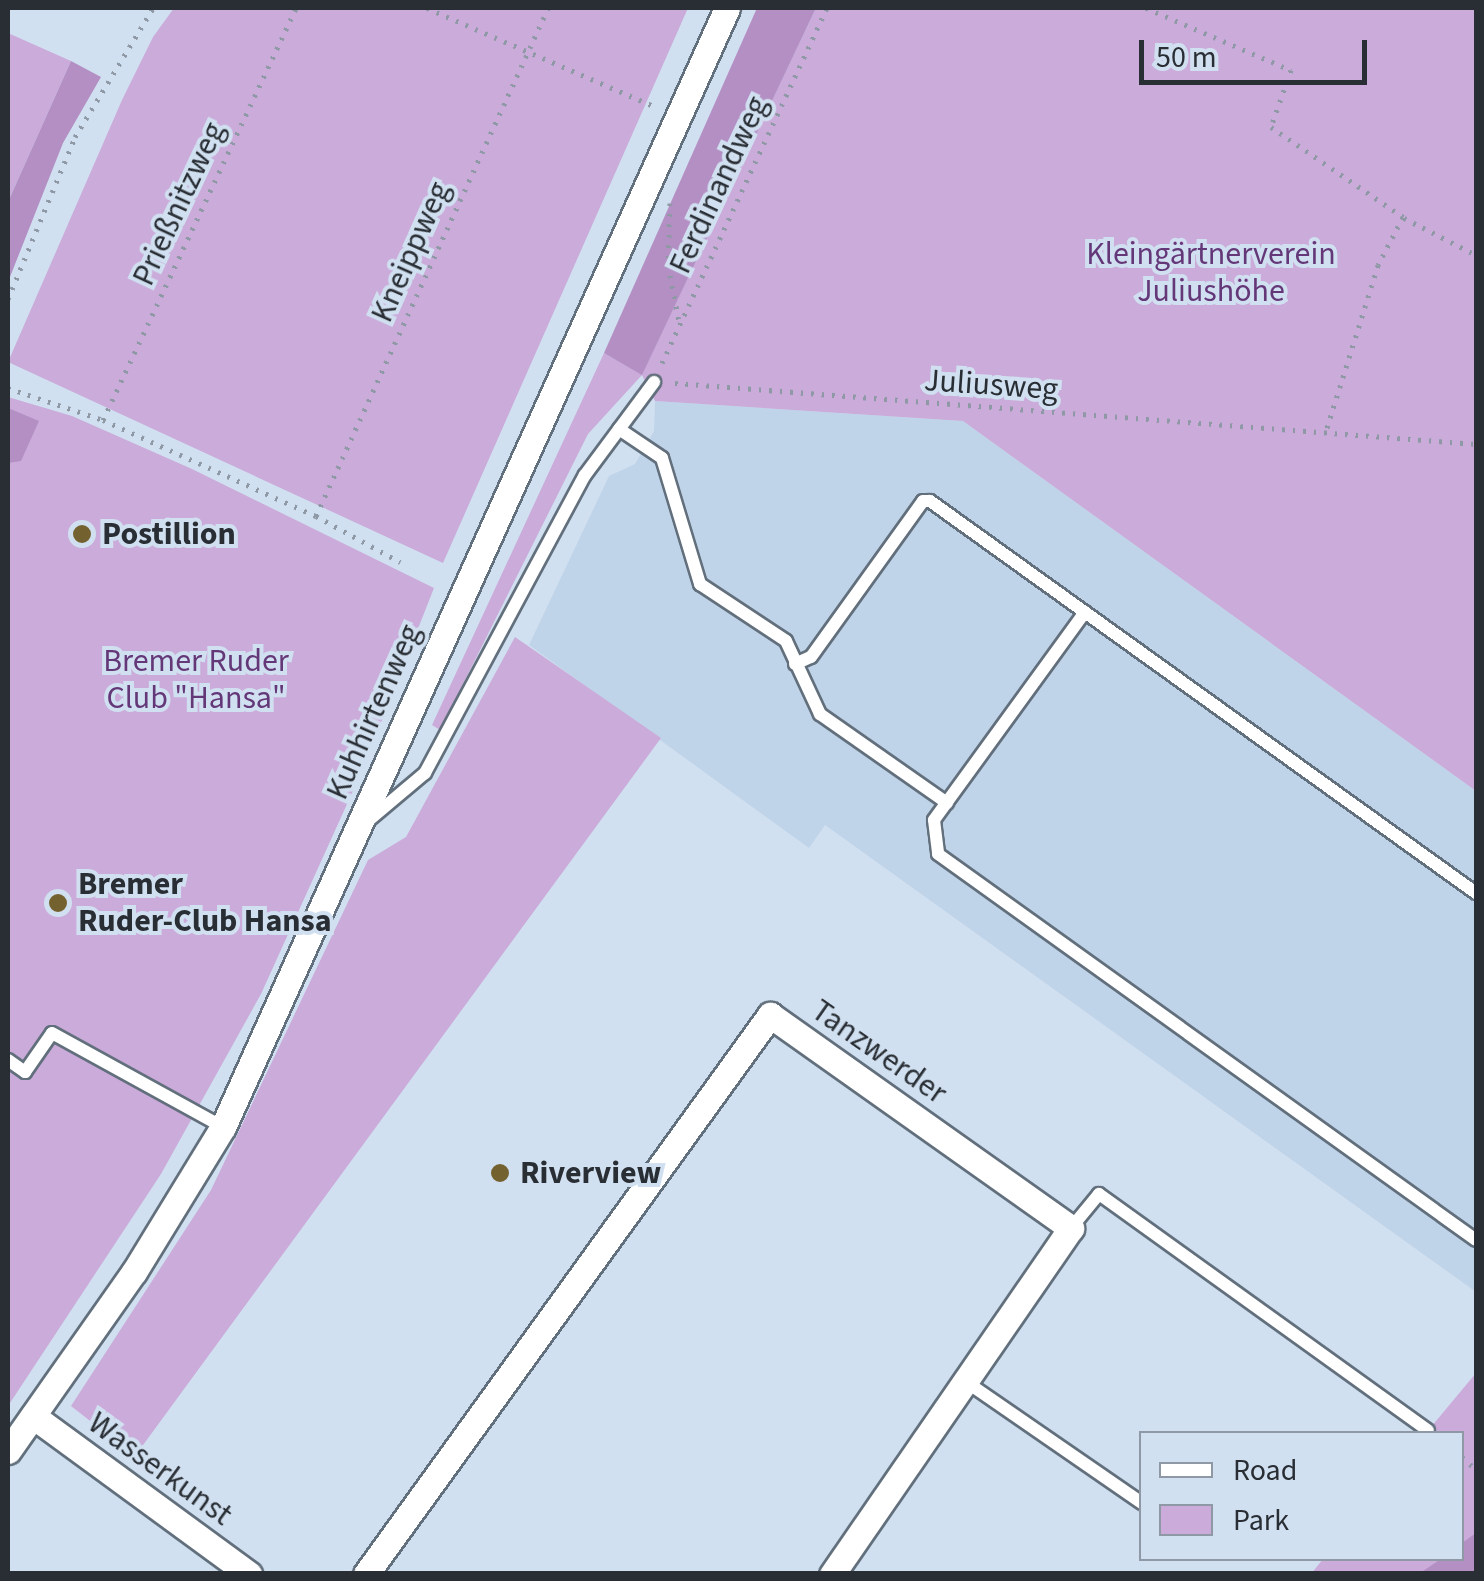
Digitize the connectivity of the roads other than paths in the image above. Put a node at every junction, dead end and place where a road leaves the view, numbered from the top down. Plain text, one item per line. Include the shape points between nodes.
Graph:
1 (727, 8) edge
2 (654, 382) road end
3 (619, 430) junction
4 (1085, 612) junction
5 (795, 664) junction
6 (947, 803) junction
7 (359, 828) junction
8 (1476, 893) edge
9 (8, 1060) edge
10 (223, 1127) junction
11 (1071, 1228) junction
12 (1476, 1240) edge
13 (965, 1381) junction
14 (33, 1416) junction
15 (1428, 1430) dead end
16 (8, 1452) edge
17 (1139, 1501) edge
18 (834, 1573) edge
19 (249, 1574) edge
20 (366, 1574) edge

1 - 7 street, Kuhhirtenweg
2 - 3 lane
3 - 5 lane via 662,458 700,584 786,641
3 - 7 lane via 585,476 425,774
4 - 5 lane via 923,500 811,657
4 - 6 lane
4 - 8 lane
5 - 6 lane via 820,714
6 - 12 lane via 933,832 946,864
7 - 10 street, Kuhhirtenweg
9 - 10 lane via 25,1072 52,1032
10 - 14 street, Kuhhirtenweg via 134,1272
11 - 13 street
11 - 15 lane via 1099,1194
11 - 20 street, Tanzwerder via 770,1014
13 - 17 lane
13 - 18 street
14 - 16 street, Kuhhirtenweg
14 - 19 street, Wasserkunst

